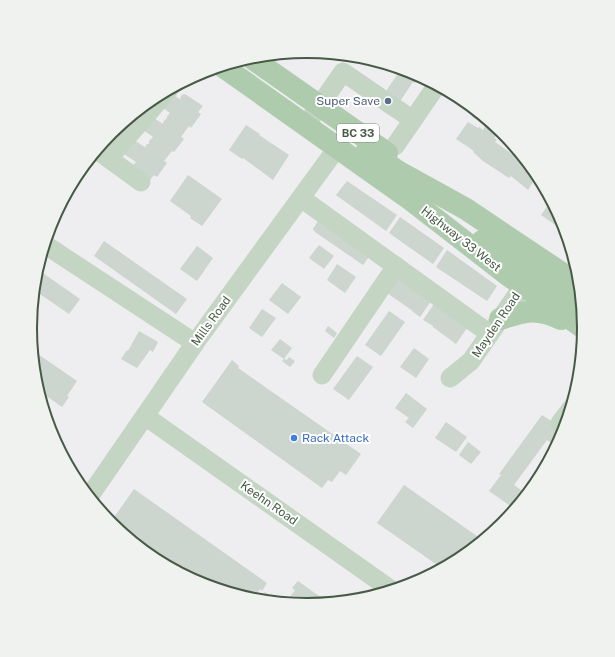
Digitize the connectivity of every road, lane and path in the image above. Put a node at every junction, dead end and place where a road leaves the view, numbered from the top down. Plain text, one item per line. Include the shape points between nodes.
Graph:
1 (258, 62) edge
2 (228, 70) edge
3 (434, 89) edge
4 (320, 106) junction
5 (135, 120) edge
6 (412, 120) junction
7 (306, 125) junction
8 (395, 146) dead end
9 (337, 148) junction
10 (103, 154) edge
11 (141, 182) dead end
12 (301, 198) junction
13 (411, 200) junction
14 (466, 209) junction
15 (49, 247) edge
16 (396, 266) junction
17 (574, 281) edge
18 (523, 286) junction
19 (577, 302) edge
20 (577, 309) edge
21 (578, 325) edge
22 (495, 326) junction
23 (578, 327) edge
24 (196, 342) junction
25 (322, 375) dead end
26 (450, 378) dead end
27 (145, 416) junction
28 (92, 492) edge
29 (387, 587) edge

1 - 4 main road, BC 33
2 - 7 main road, Highway 33 West / BC 33
3 - 6 street
4 - 6 street via 344,72
4 - 7 street
4 - 14 main road, BC 33
5 - 10 street
6 - 8 street
7 - 9 main road, Highway 33 West / BC 33
9 - 12 street, Mills Road
9 - 13 main road, Highway 33 West / BC 33
9 - 14 main road, Highway 33 West / BC 33 via 352,144 363,148 399,172
10 - 11 street
12 - 16 street
12 - 24 street, Mills Road
13 - 18 main road, Highway 33 West / BC 33
13 - 19 main road via 513,258
14 - 17 main road, Highway 33 West / BC 33
15 - 24 street
16 - 22 street
16 - 25 street
18 - 20 main road via 550,291
18 - 21 main road, Highway 33 West / BC 33
18 - 22 street, Mayden Road
22 - 23 main road via 518,313 532,311 552,315
22 - 26 street, Mayden Road via 471,361
24 - 27 street, Mills Road
27 - 28 street, Mills Road
27 - 29 street, Keehn Road

